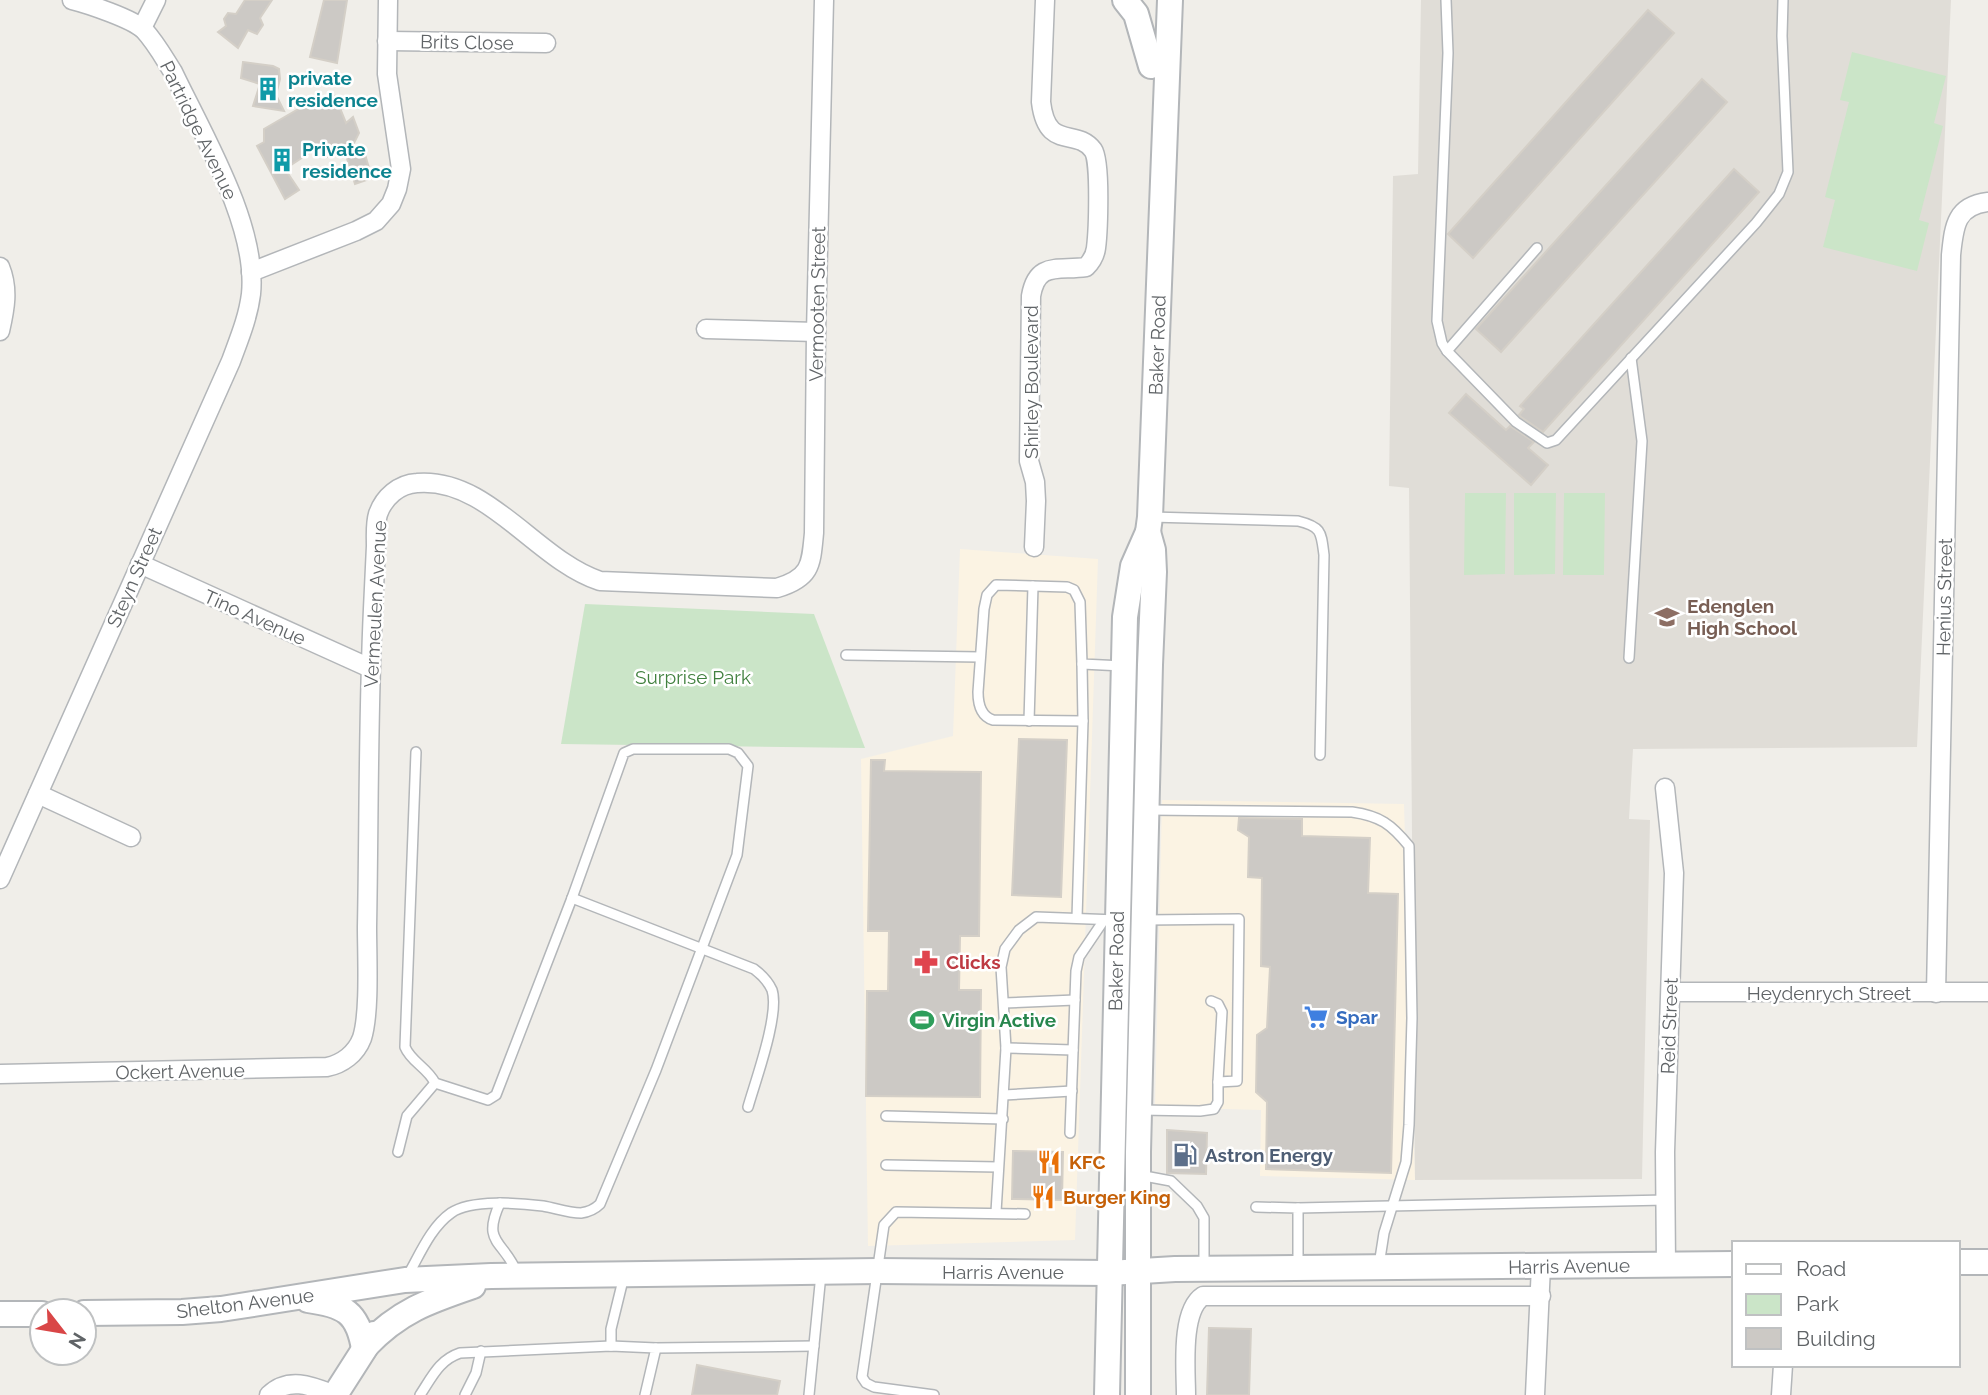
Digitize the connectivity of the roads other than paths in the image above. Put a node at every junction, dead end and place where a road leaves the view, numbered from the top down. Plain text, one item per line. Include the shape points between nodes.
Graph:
1 (72, 0) edge
2 (156, 0) edge
3 (388, 0) edge
4 (824, 0) edge
5 (1045, 0) edge
6 (1125, 0) edge
7 (1153, 0) edge
8 (1170, 0) edge
9 (1446, 0) edge
10 (1783, 0) edge
11 (142, 28) junction
12 (387, 41) junction
13 (546, 43) dead end
14 (1151, 65) junction
15 (1163, 158) junction
16 (1988, 202) edge
17 (1536, 248) dead end
18 (0, 267) edge
19 (251, 272) junction
20 (706, 329) dead end
21 (0, 331) edge
22 (816, 332) junction
23 (1447, 351) junction
24 (1631, 358) junction
25 (1149, 524) junction
26 (1034, 547) dead end
27 (140, 564) junction
28 (1033, 586) junction
29 (777, 588) joint
30 (846, 655) dead end
31 (979, 657) junction
32 (1629, 658) dead end
33 (1082, 664) junction
34 (1150, 665) junction
35 (1123, 666) junction
36 (370, 668) junction
37 (1029, 721) junction
38 (1083, 721) junction
39 (416, 752) dead end
40 (1320, 755) dead end
41 (1665, 788) dead end
42 (38, 794) junction
43 (1146, 810) junction
44 (131, 837) dead end
45 (0, 879) edge
46 (572, 898) junction
47 (1077, 918) junction
48 (1111, 920) junction
49 (1143, 920) junction
50 (703, 948) junction
51 (1671, 992) junction
52 (1988, 992) edge
53 (1936, 993) junction
54 (1075, 1000) junction
55 (1211, 1001) dead end
56 (1004, 1003) junction
57 (1006, 1048) junction
58 (355, 1050) joint
59 (1073, 1050) junction
60 (0, 1074) edge
61 (1219, 1082) junction
62 (435, 1083) junction
63 (1072, 1091) junction
64 (1004, 1095) junction
65 (748, 1107) dead end
66 (1139, 1110) junction
67 (886, 1116) dead end
68 (1003, 1119) junction
69 (1070, 1133) dead end
70 (398, 1152) dead end
71 (886, 1165) dead end
72 (998, 1167) junction
73 (1138, 1175) junction
74 (1666, 1200) junction
75 (500, 1203) junction
76 (1392, 1206) junction
77 (1255, 1207) dead end
78 (1298, 1208) junction
79 (996, 1212) junction
80 (1025, 1214) dead end
81 (1960, 1262) edge
82 (1988, 1262) edge
83 (1732, 1264) edge
84 (1666, 1265) junction
85 (1541, 1266) junction
86 (1378, 1268) junction
87 (1204, 1269) junction
88 (1298, 1269) junction
89 (878, 1272) junction
90 (1137, 1272) junction
91 (821, 1273) junction
92 (1109, 1273) junction
93 (624, 1274) junction
94 (491, 1276) junction
95 (517, 1276) junction
96 (405, 1280) junction
97 (1541, 1296) junction
98 (297, 1298) junction
99 (98, 1313) edge
100 (0, 1314) edge
101 (28, 1314) edge
102 (611, 1346) junction
103 (814, 1346) junction
104 (365, 1348) junction
105 (656, 1348) junction
106 (481, 1351) junction
107 (1783, 1367) edge
108 (269, 1395) edge
109 (335, 1395) edge
110 (420, 1395) edge
111 (465, 1395) edge
112 (645, 1395) edge
113 (809, 1395) edge
114 (934, 1395) edge
115 (1107, 1395) edge
116 (1138, 1395) edge
117 (1185, 1395) edge
118 (1535, 1395) edge
119 (1782, 1395) edge

1 - 11 street, Partridge Avenue
2 - 11 street
3 - 12 street
4 - 22 street, Vermooten Street
5 - 26 street, Shirley Boulevard via 1043,117 1049,128 1094,151 1097,201 1096,250 1091,261 1086,267 1041,272 1031,296 1029,461 1035,482
6 - 14 main road via 1136,14
7 - 14 main road, Baker Road
8 - 15 main road, Baker Road
9 - 23 lane via 1437,321
10 - 24 lane via 1786,180 1756,223
11 - 19 street, Partridge Avenue via 173,72 226,184 249,249
12 - 13 street, Brits Close
12 - 19 street via 387,74 401,169 391,204 366,226
14 - 15 main road, Baker Road via 1150,122
15 - 25 main road, Baker Road
16 - 53 street, Henius Street via 1959,215 1951,255
17 - 23 lane
18 - 21 street via 6,302
19 - 27 street, Steyn Street via 249,308 235,349
20 - 22 street
22 - 29 street, Vermooten Street via 812,557 801,578
23 - 24 lane via 1516,422 1547,443 1556,440
24 - 32 lane via 1642,441
25 - 34 main road, Baker Road via 1154,572
25 - 35 main road, Baker Road via 1129,587
25 - 40 lane via 1298,521 1317,528 1324,555
27 - 36 street, Tino Avenue
27 - 42 street, Steyn Street
28 - 31 lane via 996,585 989,591
28 - 33 lane via 1067,587 1078,595
28 - 37 lane
29 - 36 street, Vermeulen Avenue via 600,581 561,563 475,497 447,486 414,483 391,494 378,516
30 - 31 lane
31 - 37 lane via 978,698 985,715 993,720
33 - 35 lane
33 - 38 lane
34 - 35 lane
34 - 43 main road, Baker Road
35 - 48 main road, Baker Road
36 - 58 street, Vermeulen Avenue via 366,991 364,1028
37 - 38 lane
38 - 47 lane
39 - 62 lane via 405,1047
41 - 51 street, Reid Street via 1674,873
42 - 44 street
42 - 45 street, Steyn Street
43 - 49 main road, Baker Road
43 - 76 lane via 1368,814 1394,828 1409,846 1409,1125 1406,1162
46 - 50 lane
46 - 50 lane via 624,753 639,749 734,750 748,766 737,855
46 - 62 lane via 496,1095 488,1100
47 - 48 lane
47 - 56 lane via 1036,917 1014,935 1001,967
48 - 49 lane
48 - 54 lane via 1079,957
48 - 92 main road, Baker Road
49 - 61 lane via 1239,919 1237,1082
49 - 66 main road, Baker Road
50 - 65 lane via 754,970 772,991 768,1037
50 - 75 lane via 600,1204 581,1213
51 - 53 street, Heydenrych Street
51 - 74 street, Reid Street
52 - 53 street, Heydenrych Street
54 - 56 lane
54 - 59 lane
55 - 61 lane via 1222,1012
56 - 57 lane
57 - 59 lane
57 - 64 lane
58 - 60 street, Ockert Avenue via 327,1068
59 - 63 lane
61 - 66 lane via 1214,1109
62 - 70 lane via 407,1116
63 - 64 lane
63 - 69 lane
64 - 68 lane
66 - 73 main road, Baker Road
67 - 68 lane
68 - 72 lane
71 - 72 lane
72 - 79 lane
73 - 87 lane via 1171,1181 1198,1206 1204,1218
73 - 90 main road, Baker Road
74 - 76 lane
74 - 84 street, Reid Street
75 - 95 lane via 492,1234 513,1262
75 - 96 lane via 450,1214 436,1228
76 - 78 lane
76 - 86 lane
77 - 78 lane
78 - 88 lane
79 - 80 lane
79 - 89 lane via 892,1213 882,1230
81 - 82 main road
83 - 84 main road, Harris Avenue
84 - 85 main road, Harris Avenue
85 - 86 main road, Harris Avenue
85 - 97 street
86 - 88 main road, Harris Avenue
87 - 88 main road, Harris Avenue
87 - 90 main road, Harris Avenue
89 - 91 main road, Harris Avenue
89 - 92 main road, Harris Avenue
89 - 114 lane via 862,1377 874,1387
90 - 92 main road, Harris Avenue
90 - 116 main road, Baker Road
91 - 93 main road, Harris Avenue
91 - 103 lane
92 - 115 main road, Baker Road
93 - 95 main road, Harris Avenue
93 - 102 lane
94 - 95 main road, Harris Avenue
94 - 96 main road, Harris Avenue
94 - 104 main road via 407,1311
96 - 98 main road, Shelton Avenue
96 - 104 main road
97 - 117 street via 1203,1296 1188,1325
97 - 118 street
98 - 99 main road, Shelton Avenue via 183,1312
98 - 104 main road via 346,1310 357,1324
100 - 101 main road
102 - 105 lane
102 - 106 lane
103 - 105 lane
103 - 113 lane
104 - 109 main road
105 - 112 lane
106 - 110 lane via 450,1356
106 - 111 lane
107 - 119 street
108 - 109 street via 289,1383

